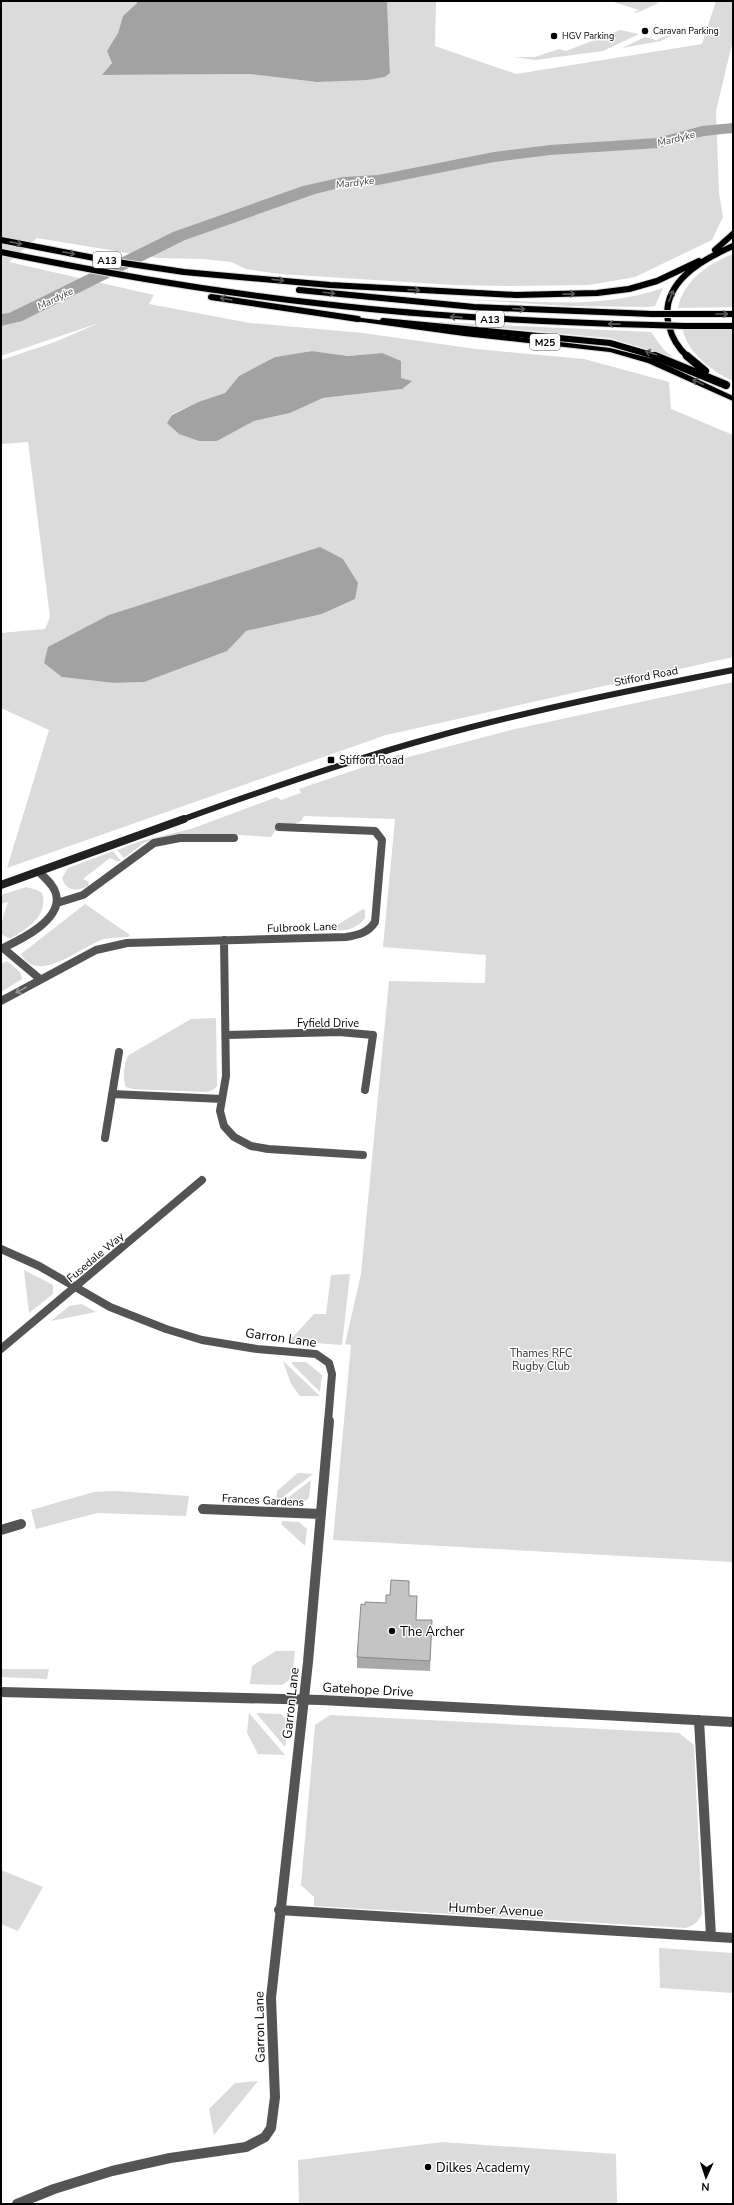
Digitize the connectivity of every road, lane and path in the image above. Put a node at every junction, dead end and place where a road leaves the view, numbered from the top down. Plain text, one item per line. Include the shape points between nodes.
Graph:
1 (733, 234) edge
2 (1, 240) edge
3 (733, 246) edge
4 (1, 252) edge
5 (701, 260) junction
6 (209, 276) junction
7 (123, 277) junction
8 (733, 314) edge
9 (348, 318) junction
10 (733, 326) edge
11 (726, 384) junction
12 (733, 388) edge
13 (733, 399) edge
14 (733, 670) edge
15 (279, 827) dead end
16 (234, 838) dead end
17 (39, 872) junction
18 (1, 885) edge
19 (57, 902) junction
20 (224, 940) junction
21 (2, 949) edge
22 (40, 979) junction
23 (1, 1000) edge
24 (227, 1035) junction
25 (119, 1052) dead end
26 (365, 1090) dead end
27 (112, 1094) junction
28 (222, 1099) junction
29 (104, 1138) dead end
30 (363, 1154) dead end
31 (202, 1180) dead end
32 (1, 1249) edge
33 (76, 1287) junction
34 (1, 1349) edge
35 (203, 1509) dead end
36 (321, 1514) junction
37 (21, 1524) dead end
38 (1, 1530) edge
39 (1, 1692) edge
40 (305, 1700) junction
41 (700, 1720) junction
42 (733, 1722) edge
43 (279, 1910) junction
44 (711, 1936) junction
45 (733, 1938) edge
46 (17, 2204) edge

1 - 5 highway
2 -> 6 highway, A13
3 - 5 highway
4 - 7 highway, A13
6 -> 5 highway via 375,288 562,294 609,292 640,287
11 -> 5 highway via 697,365 686,354 672,336 668,321 668,306 672,293 685,272
6 -> 8 highway, A13, bridge via 349,296 438,304 525,310
9 -> 7 highway via 190,293
10 -> 7 highway, A13, bridge via 543,322 412,313 327,305
11 -> 9 highway via 666,359 610,343
13 -> 9 highway, M25 via 651,361 610,350
11 - 12 highway
14 - 17 main road, Stifford Road via 545,708 430,738 302,779
15 - 20 street, Fulbrook Lane via 375,831 380,835 382,840 375,922 371,929 362,935 346,937
16 - 19 street via 180,838 154,843 83,894
17 - 18 main road, Stifford Road
17 - 19 street via 54,890
19 - 21 street via 52,915 22,938
20 - 22 street, Fulbrook Lane via 127,943 111,946 96,950
20 - 24 street
21 - 22 street
22 -> 23 street, Fulbrook Lane
24 - 26 street, Fyfield Drive via 339,1032 373,1035
24 - 28 street via 226,1076
25 - 27 street
27 - 28 street
27 - 29 street
28 - 30 street via 220,1111 224,1126 234,1138 251,1146
31 - 33 street, Fusedale Way
32 - 33 street, Garron Lane via 39,1266
33 - 34 street, Fusedale Way
33 - 36 street, Garron Lane via 110,1307 202,1340 257,1349 316,1354 325,1359 331,1367 332,1374
35 - 36 street, Frances Gardens
36 - 40 street, Garron Lane
37 - 38 street
39 - 40 street, Gatehope Drive
40 - 41 street, Gatehope Drive
40 - 43 street, Garron Lane
41 - 42 street, Gatehope Drive
41 - 44 street
43 - 44 street, Humber Avenue
43 - 46 street, Garron Lane via 270,2011 276,2104 274,2122 267,2136 243,2148 174,2157 122,2168
44 - 45 street, Humber Avenue

